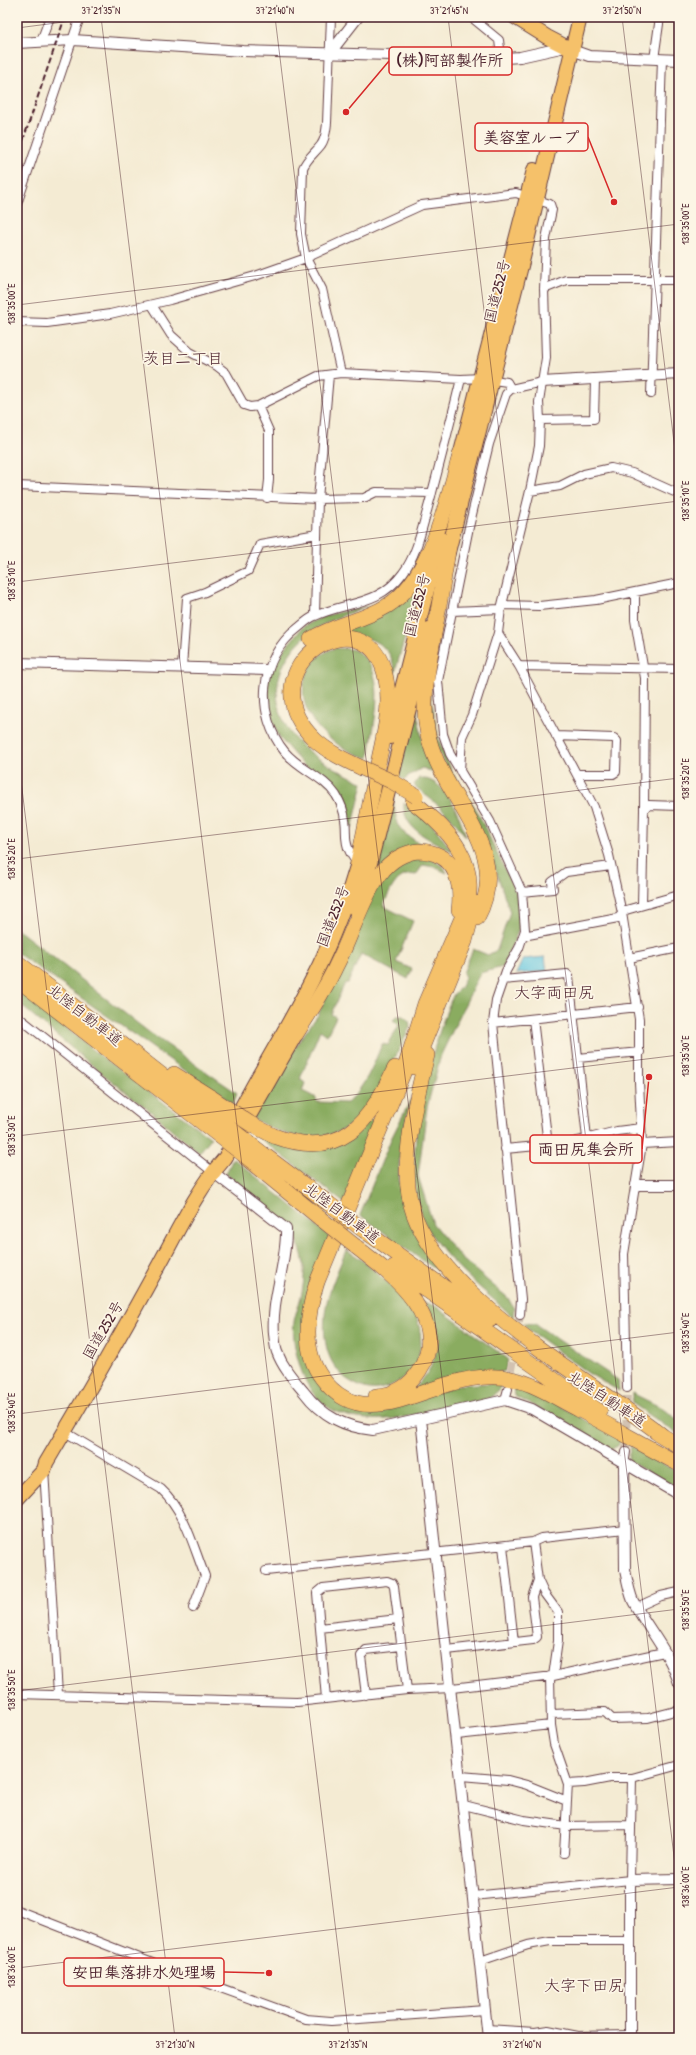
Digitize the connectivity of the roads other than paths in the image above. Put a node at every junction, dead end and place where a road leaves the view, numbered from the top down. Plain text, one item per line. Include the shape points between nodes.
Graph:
1 (50, 17) edge
2 (80, 17) edge
3 (331, 17) edge
4 (358, 17) edge
5 (471, 17) edge
6 (515, 17) edge
7 (519, 17) edge
8 (572, 17) edge
9 (580, 17) edge
10 (660, 17) edge
11 (532, 28) junction
12 (73, 40) junction
13 (41, 41) junction
14 (17, 44) edge
15 (568, 49) junction
16 (330, 53) junction
17 (501, 57) junction
18 (658, 59) junction
19 (679, 60) edge
20 (532, 197) junction
21 (17, 204) edge
22 (306, 258) junction
23 (653, 280) junction
24 (679, 280) edge
25 (544, 289) junction
26 (152, 304) junction
27 (17, 322) edge
28 (341, 373) junction
29 (679, 374) edge
30 (329, 375) junction
31 (652, 375) junction
32 (461, 379) junction
33 (486, 379) junction
34 (595, 380) junction
35 (542, 382) junction
36 (511, 389) junction
37 (651, 394) dead end
38 (258, 406) junction
39 (540, 420) junction
40 (461, 452) junction
41 (17, 486) edge
42 (530, 491) junction
43 (432, 493) junction
44 (679, 494) edge
45 (267, 498) junction
46 (318, 499) junction
47 (317, 534) junction
48 (448, 550) junction
49 (679, 583) edge
50 (635, 592) junction
51 (502, 607) junction
52 (452, 611) junction
53 (315, 616) junction
54 (498, 633) junction
55 (17, 663) edge
56 (519, 666) junction
57 (182, 667) junction
58 (644, 668) junction
59 (679, 669) edge
60 (267, 670) junction
61 (556, 736) junction
62 (360, 771) junction
63 (460, 772) junction
64 (577, 774) junction
65 (679, 806) edge
66 (644, 810) junction
67 (358, 863) junction
68 (611, 866) junction
69 (522, 892) junction
70 (679, 895) edge
71 (642, 905) junction
72 (622, 913) junction
73 (523, 936) junction
74 (459, 938) junction
75 (679, 948) edge
76 (629, 958) junction
77 (17, 962) edge
78 (17, 979) edge
79 (502, 980) junction
80 (432, 1007) junction
81 (638, 1007) junction
82 (574, 1014) junction
83 (17, 1016) edge
84 (533, 1019) junction
85 (493, 1023) junction
86 (296, 1034) junction
87 (640, 1052) junction
88 (578, 1058) junction
89 (205, 1109) junction
90 (641, 1128) junction
91 (587, 1138) junction
92 (679, 1142) edge
93 (642, 1144) junction
94 (548, 1145) junction
95 (505, 1150) junction
96 (259, 1162) junction
97 (213, 1172) junction
98 (636, 1185) junction
99 (679, 1185) edge
100 (358, 1238) junction
101 (520, 1315) tunnel mouth
102 (627, 1388) tunnel mouth
103 (508, 1389) tunnel mouth
104 (505, 1400) junction
105 (421, 1419) junction
106 (65, 1432) junction
107 (664, 1437) junction
108 (679, 1446) edge
109 (626, 1452) tunnel mouth
110 (679, 1463) edge
111 (624, 1465) junction
112 (44, 1470) junction
113 (679, 1495) edge
114 (17, 1499) edge
115 (625, 1529) junction
116 (534, 1542) junction
117 (503, 1546) junction
118 (436, 1554) junction
119 (266, 1571) dead end
120 (538, 1580) junction
121 (679, 1592) edge
122 (637, 1607) junction
123 (193, 1608) dead end
124 (398, 1619) junction
125 (320, 1628) junction
126 (514, 1642) junction
127 (401, 1646) junction
128 (447, 1650) junction
129 (664, 1652) junction
130 (552, 1676) junction
131 (679, 1682) edge
132 (452, 1688) junction
133 (407, 1690) junction
134 (17, 1694) edge
135 (58, 1694) junction
136 (366, 1694) junction
137 (326, 1699) junction
138 (679, 1710) edge
139 (551, 1714) junction
140 (551, 1725) junction
141 (456, 1735) junction
142 (679, 1765) edge
143 (461, 1776) junction
144 (632, 1778) junction
145 (568, 1784) junction
146 (567, 1801) junction
147 (464, 1805) junction
148 (631, 1825) junction
149 (566, 1826) junction
150 (564, 1853) dead end
151 (679, 1879) edge
152 (630, 1880) junction
153 (473, 1896) junction
154 (17, 1910) edge
155 (630, 1941) junction
156 (480, 1961) junction
157 (485, 2010) junction
158 (488, 2034) edge
159 (630, 2037) edge

1 - 13 street
2 - 12 street
3 - 16 street
4 - 16 street
5 - 17 street via 499,40
6 - 11 highway
7 - 11 highway
8 - 15 highway, 国道252号
9 - 15 highway, 国道252号
10 - 18 street
11 - 15 highway
12 - 13 street
12 - 16 street via 243,52
12 - 21 street
13 - 14 street
15 - 17 street via 520,57
15 - 18 street via 589,56
15 - 20 highway, 国道252号
16 - 17 street
16 - 22 street via 325,137 321,145 306,159 303,168 301,234
18 - 19 street
18 - 23 street
20 - 22 street via 504,193 422,205
20 - 25 street via 550,204 552,210 546,239
20 - 33 highway, 国道252号
22 - 26 street via 255,276
22 - 28 street via 322,289
23 - 24 street
23 - 25 street via 566,280
23 - 31 street
25 - 35 street via 547,337
26 - 27 street via 110,314 47,323
26 - 38 street via 171,335 190,352 226,373 244,405
28 - 30 street
28 - 32 street
29 - 31 street
30 - 38 street via 318,376
30 - 46 street
31 - 34 street
31 - 37 street
32 - 33 street
32 - 43 street
33 - 36 street via 507,382
33 - 40 highway, 国道252号
33 - 48 highway, 国道252号
34 - 35 street
34 - 39 street via 594,419
35 - 36 street
35 - 39 street
36 - 52 street via 506,394 489,444
38 - 45 street via 269,431
39 - 42 street via 539,446
40 - 62 highway via 431,546 405,592 377,612 332,628 312,639 298,653 289,670 286,700 295,728 317,751
40 - 67 highway, 国道252号
41 - 45 street
42 - 44 street via 560,486 584,474 611,468 632,473
42 - 51 street
43 - 46 street via 376,492 364,498
43 - 53 street via 413,555 394,585 380,595 363,602
45 - 46 street
46 - 47 street
47 - 53 street
47 - 57 street via 260,544 248,571 187,598
48 - 74 highway via 426,680 427,728 437,762 474,827 486,858 488,876 486,896 479,914
48 - 86 highway, 国道252号 via 361,890 333,964
49 - 50 street
50 - 51 street via 596,600
50 - 58 street via 635,620
51 - 52 street
51 - 54 street
52 - 63 street via 438,681 443,734
53 - 60 street via 292,632 281,644
54 - 56 street
54 - 63 street via 472,715 462,737
55 - 57 street
56 - 58 street
56 - 61 street
57 - 60 street
58 - 59 street
58 - 66 street
60 - 67 street via 266,706 276,737 285,752 337,797 343,810 349,850
61 - 64 street
61 - 64 street via 614,738 617,741 616,772
62 - 67 highway via 315,740 302,724 294,703 294,682 300,664 312,649 337,638 355,640 372,650 383,666 388,689 384,730
62 - 74 highway, bridge via 393,782 414,799 435,811 461,840 472,860 476,899
63 - 69 street via 490,821
64 - 68 street via 594,807
65 - 66 street via 648,805
66 - 71 street
67 - 97 highway, 国道252号 via 324,954 218,1154
68 - 69 street via 566,872 552,882 553,889
68 - 72 street
69 - 73 street via 525,930
70 - 71 street
71 - 72 street
72 - 73 street via 618,918
72 - 76 street
73 - 79 street
74 - 80 highway
74 - 86 highway via 458,881 451,865 438,855 422,851 396,858 381,872 375,882 336,967
75 - 76 street
76 - 81 street
77 - 89 highway, 北陸自動車道
78 - 89 highway, 北陸自動車道
79 - 82 street via 567,974
79 - 85 street
80 - 89 highway, bridge via 380,1097 360,1125 344,1137 316,1144 296,1143
80 - 100 highway via 331,1269 318,1313 319,1346 330,1374 353,1392 383,1395 400,1389 415,1378 427,1352 427,1332 421,1312 405,1288
80 - 107 highway via 409,1153 409,1194 420,1230 447,1266 485,1304 547,1355 642,1419
80 - 110 highway via 313,1295 308,1319 308,1342 313,1364 331,1389 340,1395 359,1403 375,1405 406,1400 473,1378 511,1379 540,1388
81 - 82 street
81 - 87 street
82 - 84 street
82 - 88 street
83 - 97 street
84 - 85 street
84 - 94 street
85 - 95 street
86 - 97 highway, 国道252号 via 225,1158
87 - 88 street
87 - 90 street
88 - 91 street
89 - 96 highway, 北陸自動車道, bridge
89 - 96 highway, 北陸自動車道, bridge via 238,1150
90 - 91 street
90 - 93 street
91 - 94 street
92 - 93 street
93 - 98 street
94 - 95 street
95 - 101 street via 521,1299
96 - 100 highway, 北陸自動車道, bridge
97 - 105 street via 286,1229 286,1246 274,1307 276,1351 283,1366 308,1399 334,1420 356,1428 373,1430
97 - 106 highway, 国道252号 via 184,1218
98 - 99 street
98 - 102 street via 624,1254
100 - 107 highway, 北陸自動車道
100 - 110 highway, 北陸自動車道 via 540,1371
103 - 104 street
104 - 105 street
104 - 111 street via 532,1410
105 - 118 street
106 - 112 highway, 国道252号
106 - 123 street via 161,1489 171,1498 180,1512 205,1576
107 - 108 highway, 北陸自動車道
109 - 111 street
111 - 113 street
111 - 115 street
112 - 114 highway, 国道252号
112 - 135 street
115 - 116 street via 542,1538
115 - 122 street via 625,1570
116 - 117 street
116 - 120 street
117 - 118 street
117 - 126 street
118 - 119 street
118 - 128 street
120 - 126 street via 532,1598 536,1637 533,1640
120 - 130 street via 558,1612 558,1641
121 - 122 street via 661,1596
122 - 129 street
124 - 125 street
124 - 125 street via 392,1583 387,1581 322,1588 317,1593
124 - 127 street
125 - 137 street
126 - 128 street
127 - 133 street
127 - 136 street via 363,1652 361,1656
128 - 132 street
129 - 130 street
129 - 131 street
130 - 132 street
130 - 139 street
132 - 133 street
132 - 141 street
133 - 136 street
134 - 135 street
135 - 137 street via 284,1702
136 - 137 street
138 - 139 street via 648,1718 612,1719 605,1712
139 - 140 street
140 - 141 street
140 - 145 street via 554,1744
141 - 143 street
142 - 144 street
143 - 146 street via 508,1780
143 - 147 street
144 - 145 street via 610,1778
144 - 148 street
145 - 146 street
146 - 149 street
147 - 149 street via 524,1820
147 - 153 street
148 - 149 street
148 - 152 street
149 - 150 street
151 - 152 street
152 - 153 street
152 - 155 street
153 - 156 street
154 - 157 street via 306,2019 331,2021
155 - 156 street via 550,1941 528,1945
155 - 159 street
156 - 157 street
157 - 158 street
158 - 159 street via 548,2030 578,2036

